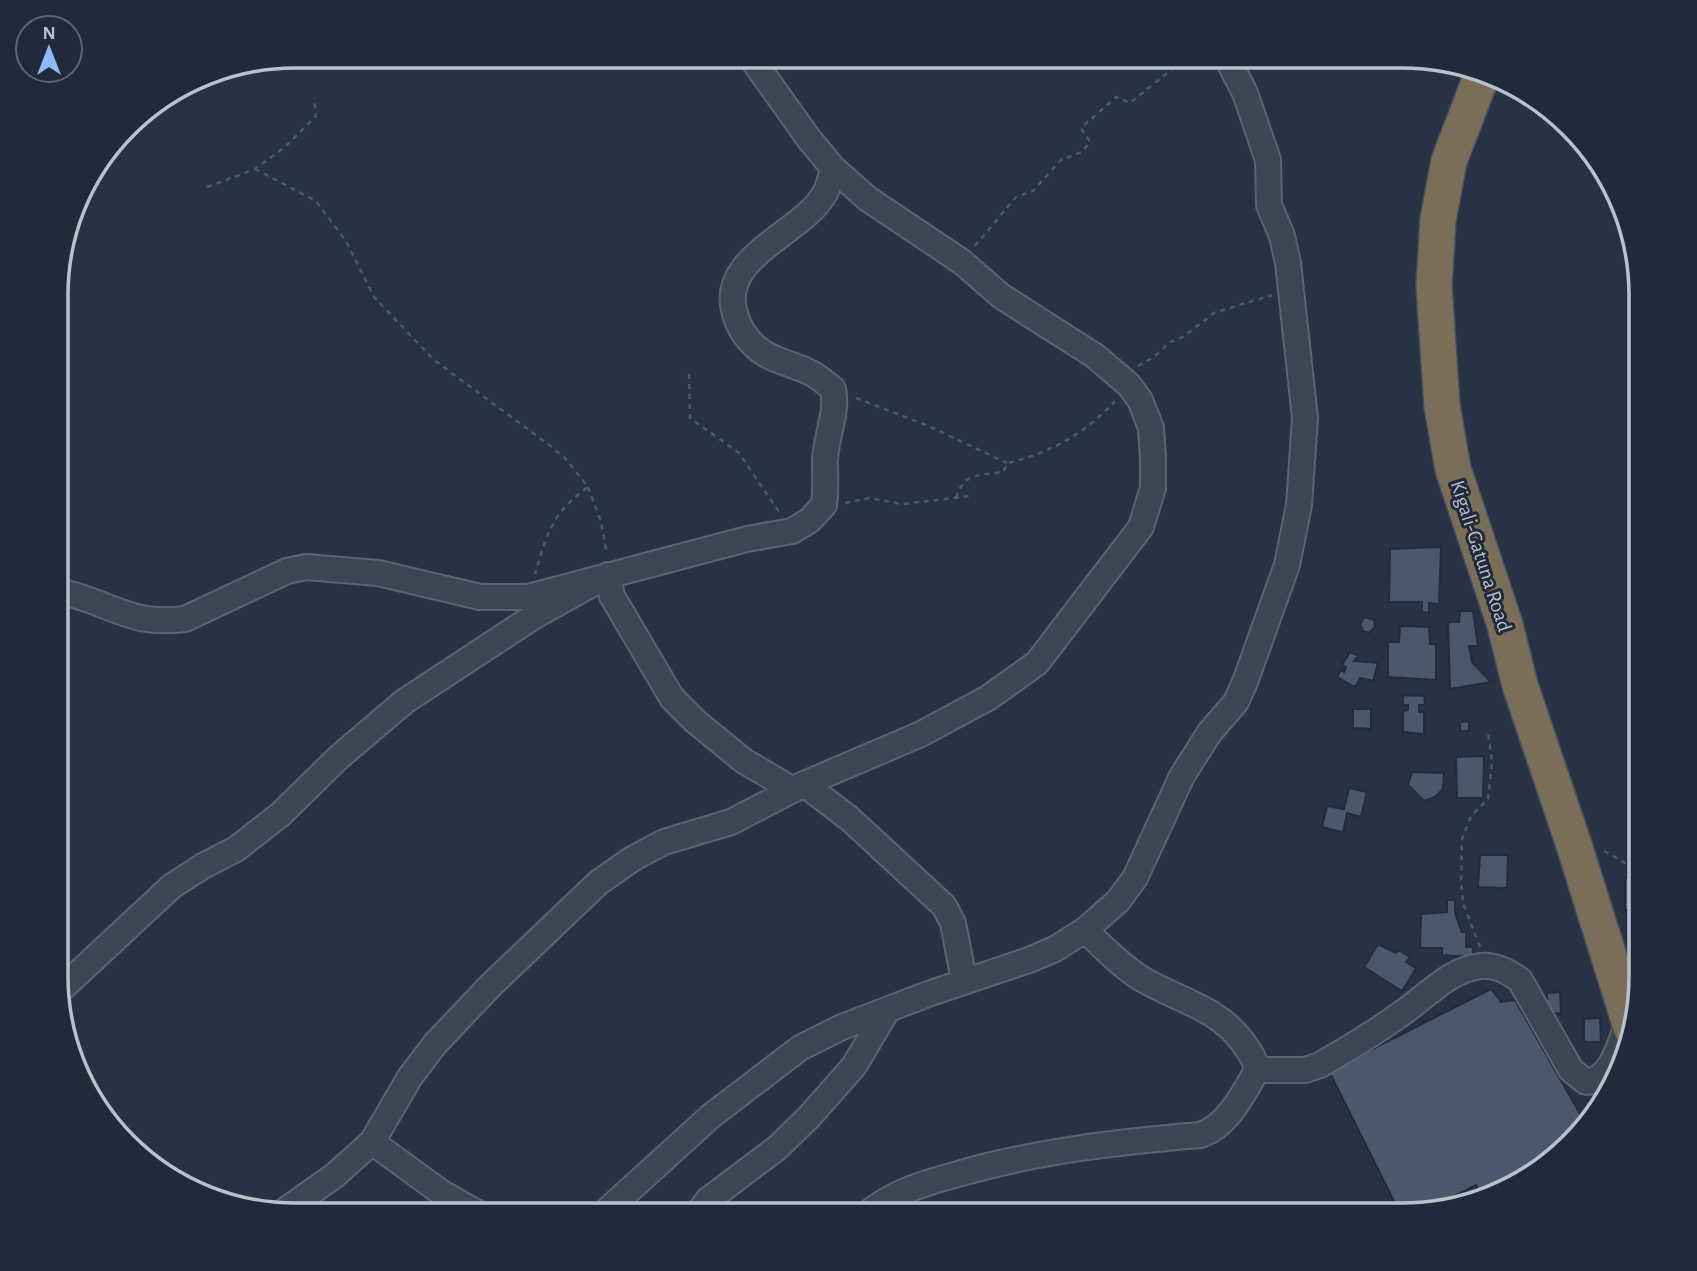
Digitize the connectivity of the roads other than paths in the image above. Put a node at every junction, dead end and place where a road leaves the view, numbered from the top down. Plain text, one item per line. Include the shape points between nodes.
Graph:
1 (759, 69) edge
2 (1233, 69) edge
3 (1479, 82) edge
4 (833, 168) junction
5 (608, 575) junction
6 (68, 593) edge
7 (799, 787) junction
8 (1085, 930) junction
9 (964, 980) junction
10 (69, 982) edge
11 (1625, 1010) edge
12 (886, 1012) junction
13 (1612, 1060) edge
14 (1256, 1070) junction
15 (372, 1142) junction
16 (297, 1202) edge
17 (459, 1202) edge
18 (616, 1202) edge
19 (706, 1202) edge
20 (886, 1203) edge

1 - 4 street
2 - 8 street via 1268,160 1269,205 1286,249 1305,418 1299,505 1287,565 1236,702 1182,776 1135,878 1118,901
3 - 11 highway, Kigali-Gatuna Road via 1449,161 1438,220 1434,286 1443,406 1453,469
4 - 5 street via 826,193 814,207 745,267 733,283 732,301 743,333 757,349 833,388 836,408 825,460 824,505 792,531
4 - 7 street via 868,199 962,262 1000,296 1095,356 1126,383 1140,400 1151,428 1153,488 1141,527 1037,663 968,710
5 - 6 street via 528,597 480,597 378,573 306,567 287,571 185,619 166,621 139,618
5 - 7 street via 612,596 672,698 744,761
5 - 10 street via 523,623 405,701 281,814 236,849 172,886
7 - 9 street via 850,819 944,906 953,923
7 - 15 street via 731,822 664,842 598,883 435,1044
8 - 9 street via 1046,953
8 - 14 street via 1142,979 1224,1021 1253,1056
9 - 12 street
12 - 18 street via 800,1048 711,1116
12 - 19 street via 854,1066 809,1117
13 - 14 street via 1605,1074 1586,1082 1571,1070 1520,980 1484,965 1448,978 1398,1017 1320,1065 1305,1070
14 - 20 street via 1227,1115 1206,1133 1095,1145 976,1168 902,1192
15 - 16 street
15 - 17 street

